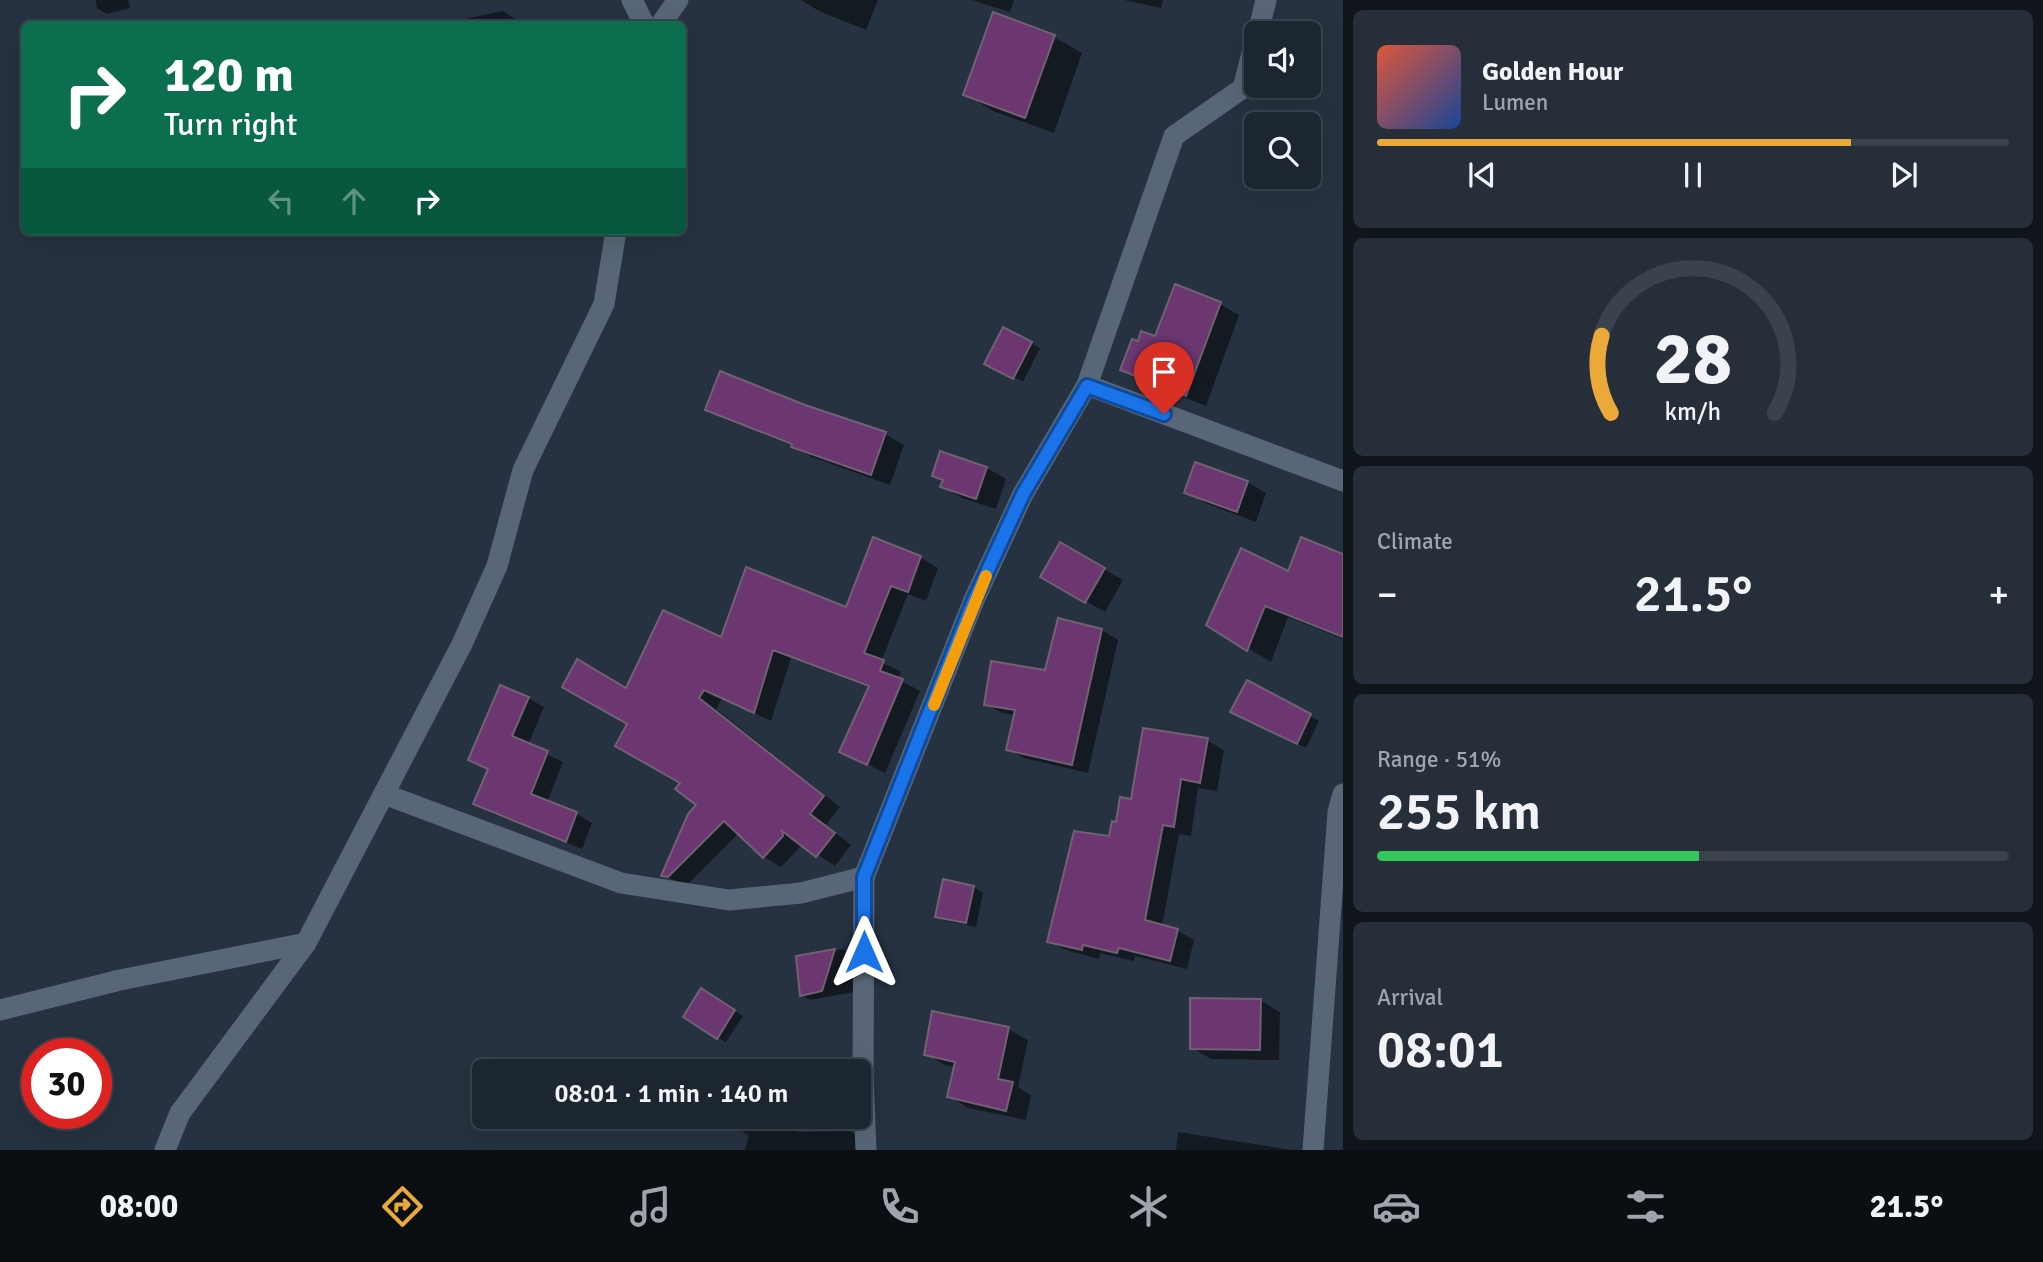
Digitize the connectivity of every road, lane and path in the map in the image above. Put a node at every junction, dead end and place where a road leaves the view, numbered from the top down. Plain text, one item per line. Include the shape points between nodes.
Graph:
1 (632, 0) edge
2 (678, 0) edge
3 (1266, 0) edge
4 (642, 21) edge
5 (663, 21) edge
6 (1261, 21) edge
7 (1244, 84) edge
8 (615, 235) edge
9 (1087, 386) junction
10 (1343, 481) edge
11 (384, 794) junction
12 (1343, 794) edge
13 (864, 877) junction
14 (306, 943) junction
15 (0, 1010) edge
16 (165, 1150) edge
17 (866, 1150) edge
18 (1313, 1150) edge

1 - 4 street
2 - 5 street
3 - 6 street
7 - 9 street via 1174,136
8 - 11 street via 604,304 523,470 497,566 463,644
9 - 10 street
9 - 13 street via 1023,494 974,600
11 - 13 street via 621,883 729,900 801,893
11 - 14 street
12 - 18 street
13 - 17 street
14 - 15 street
14 - 16 street via 180,1113

